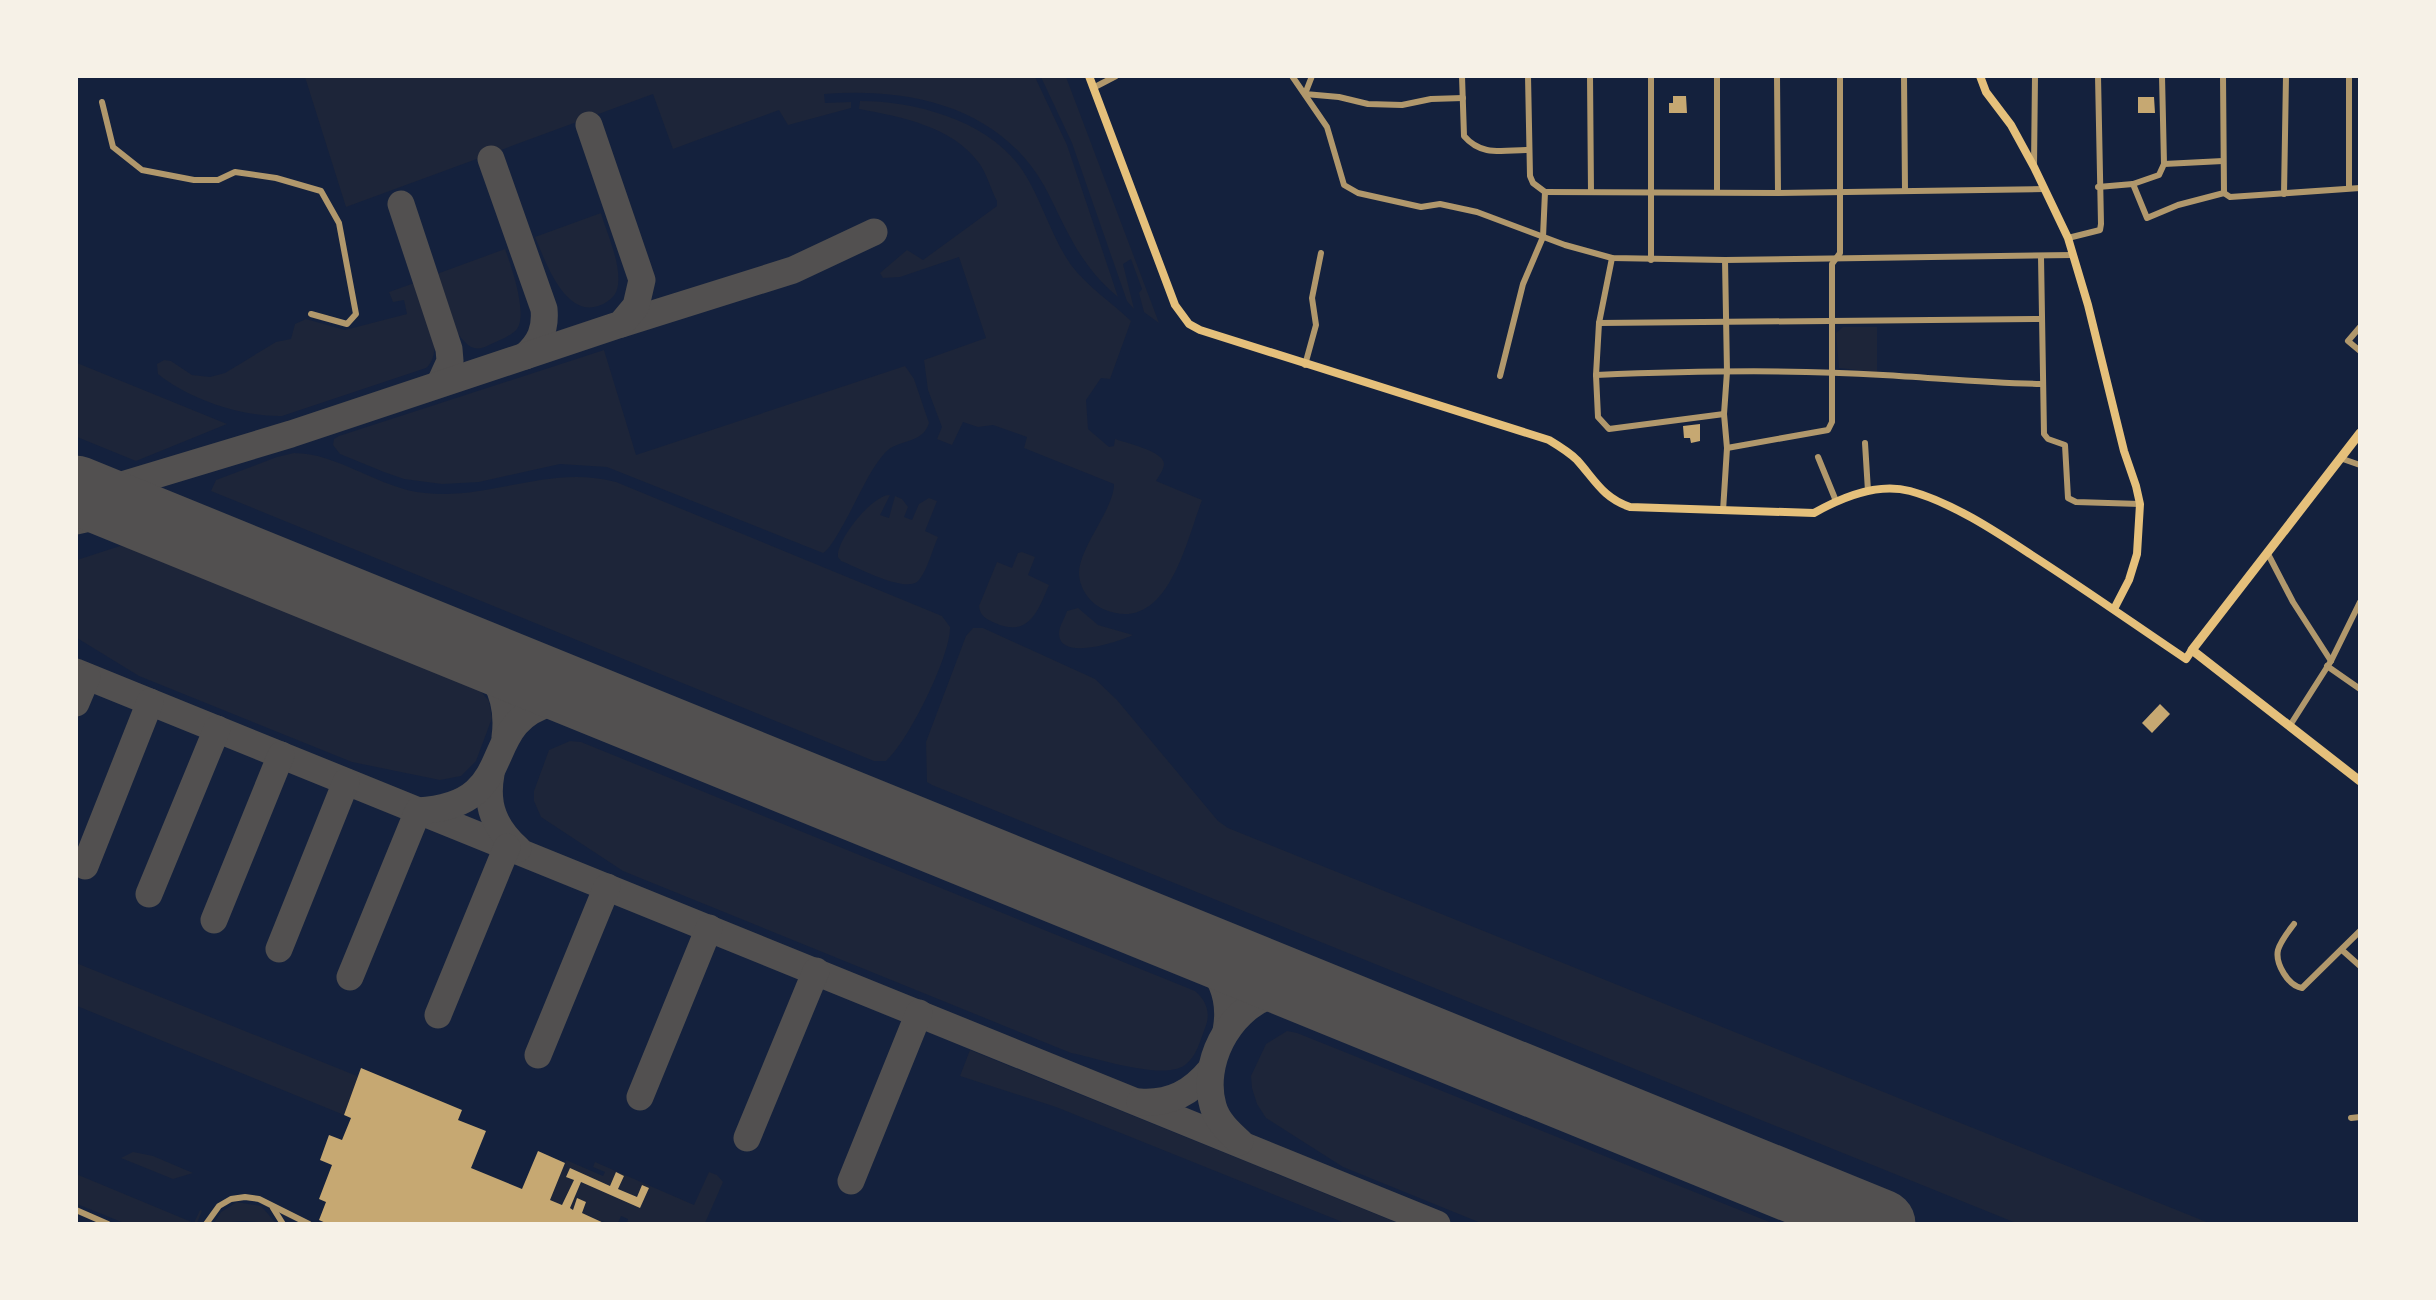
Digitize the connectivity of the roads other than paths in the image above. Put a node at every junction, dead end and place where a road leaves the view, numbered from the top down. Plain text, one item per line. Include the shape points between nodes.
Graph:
1 (1089, 76) edge
2 (1116, 76) edge
3 (1292, 76) edge
4 (1312, 76) edge
5 (1462, 76) edge
6 (1528, 76) edge
7 (1590, 76) edge
8 (1651, 76) edge
9 (1717, 76) edge
10 (1777, 76) edge
11 (1840, 76) edge
12 (1905, 76) edge
13 (1980, 76) edge
14 (2035, 76) edge
15 (2098, 76) edge
16 (2162, 76) edge
17 (2223, 76) edge
18 (2286, 76) edge
19 (2349, 76) edge
20 (1093, 88) junction
21 (1305, 94) junction
22 (1463, 98) junction
23 (102, 102) dead end
24 (2350, 124) junction
25 (2360, 124) edge
26 (1529, 150) junction
27 (2223, 161) junction
28 (2164, 164) junction
29 (2034, 167) junction
30 (2133, 184) junction
31 (2098, 187) junction
32 (2349, 188) junction
33 (2360, 188) edge
34 (2044, 189) junction
35 (1905, 190) junction
36 (1840, 191) junction
37 (1545, 192) junction
38 (1591, 192) junction
39 (1651, 192) junction
40 (1717, 192) junction
41 (1778, 193) junction
42 (2224, 193) junction
43 (2284, 194) junction
44 (1543, 237) junction
45 (2068, 238) junction
46 (1321, 253) dead end
47 (2073, 255) junction
48 (2041, 256) junction
49 (1612, 258) junction
50 (1650, 260) junction
51 (1837, 260) junction
52 (1725, 261) junction
53 (311, 314) dead end
54 (2041, 319) junction
55 (1831, 320) junction
56 (1726, 322) junction
57 (1599, 323) junction
58 (2360, 327) edge
59 (2360, 351) edge
60 (1305, 365) junction
61 (1727, 372) junction
62 (1834, 373) junction
63 (1596, 375) junction
64 (1500, 376) dead end
65 (2041, 384) junction
66 (1724, 414) junction
67 (2360, 433) edge
68 (1865, 443) dead end
69 (1727, 448) junction
70 (1818, 457) dead end
71 (2340, 458) junction
72 (2360, 465) edge
73 (1868, 490) junction
74 (1836, 501) junction
75 (2140, 504) junction
76 (1723, 511) junction
77 (2267, 552) junction
78 (2360, 602) edge
79 (2114, 609) junction
80 (2192, 650) junction
81 (2329, 663) junction
82 (2360, 689) edge
83 (2289, 728) junction
84 (2360, 781) edge
85 (2294, 924) dead end
86 (2360, 931) edge
87 (2342, 950) junction
88 (2360, 966) edge
89 (2360, 1117) edge
90 (2351, 1118) dead end
91 (270, 1205) junction
92 (76, 1210) edge
93 (108, 1224) edge
94 (206, 1224) edge
95 (283, 1224) edge
96 (309, 1224) edge

1 - 20 main road
2 - 20 street
3 - 21 street
4 - 21 street
5 - 22 street
6 - 26 street
7 - 38 street
8 - 39 street
9 - 40 street
10 - 41 street
11 - 36 street
12 - 35 street
13 - 29 main road via 1986,92 2011,125
14 - 29 street
15 - 31 street
16 - 28 street
17 - 27 street
18 - 43 street
19 - 24 street
20 - 60 main road via 1159,266 1189,324
21 - 22 street via 1402,105
21 - 44 street via 1327,127 1344,185 1358,193 1421,207 1440,204 1471,210
22 - 26 street via 1464,136 1473,147
23 - 53 street via 113,147 142,171 194,180 218,180 236,172 321,191 339,223 356,314 347,324
24 - 25 street
24 - 32 street
26 - 37 street via 1530,176
27 - 28 street
27 - 42 street
28 - 30 street via 2159,175
29 - 34 main road
30 - 31 street
30 - 42 street via 2147,218
31 - 45 street via 2100,230
32 - 33 street
32 - 43 street
34 - 35 street
34 - 45 main road
35 - 36 street
36 - 41 street
36 - 51 street
37 - 38 street
37 - 44 street
38 - 39 street
39 - 40 street
39 - 50 street
40 - 41 street
42 - 43 street via 2230,197
44 - 49 street
44 - 64 street via 1523,284
45 - 47 main road
46 - 60 street via 1312,298 1316,325
47 - 48 street
47 - 75 main road
48 - 51 street
48 - 54 street
49 - 50 street
49 - 57 street
50 - 52 street
51 - 52 street
51 - 55 street via 1832,264
52 - 56 street
54 - 55 street
54 - 65 street
55 - 56 street
55 - 62 street
56 - 57 street
56 - 61 street
57 - 63 street
58 - 59 street via 2348,341
60 - 76 main road via 1549,441 1576,460 1614,502 1630,507
61 - 62 street
61 - 63 street
61 - 66 street
62 - 65 street
62 - 69 street via 1832,422 1828,430
63 - 66 street via 1598,417 1608,429
65 - 75 street via 2044,434 2048,440 2066,445 2068,498 2076,502
66 - 69 street
67 - 71 main road
68 - 73 street
69 - 76 street
70 - 74 street
71 - 72 street
71 - 77 main road
73 - 74 main road
73 - 79 main road via 1909,490 1972,519
74 - 76 main road via 1814,513
75 - 79 main road via 2138,554
77 - 80 main road
77 - 81 street
78 - 81 street
79 - 80 main road via 2186,659
80 - 83 main road
81 - 82 street
81 - 83 street
83 - 84 main road
85 - 87 street via 2277,952 2287,979 2298,988
86 - 87 street
87 - 88 street
89 - 90 street
91 - 94 street via 253,1197 231,1199 215,1209
91 - 95 street
91 - 96 street
92 - 93 street

